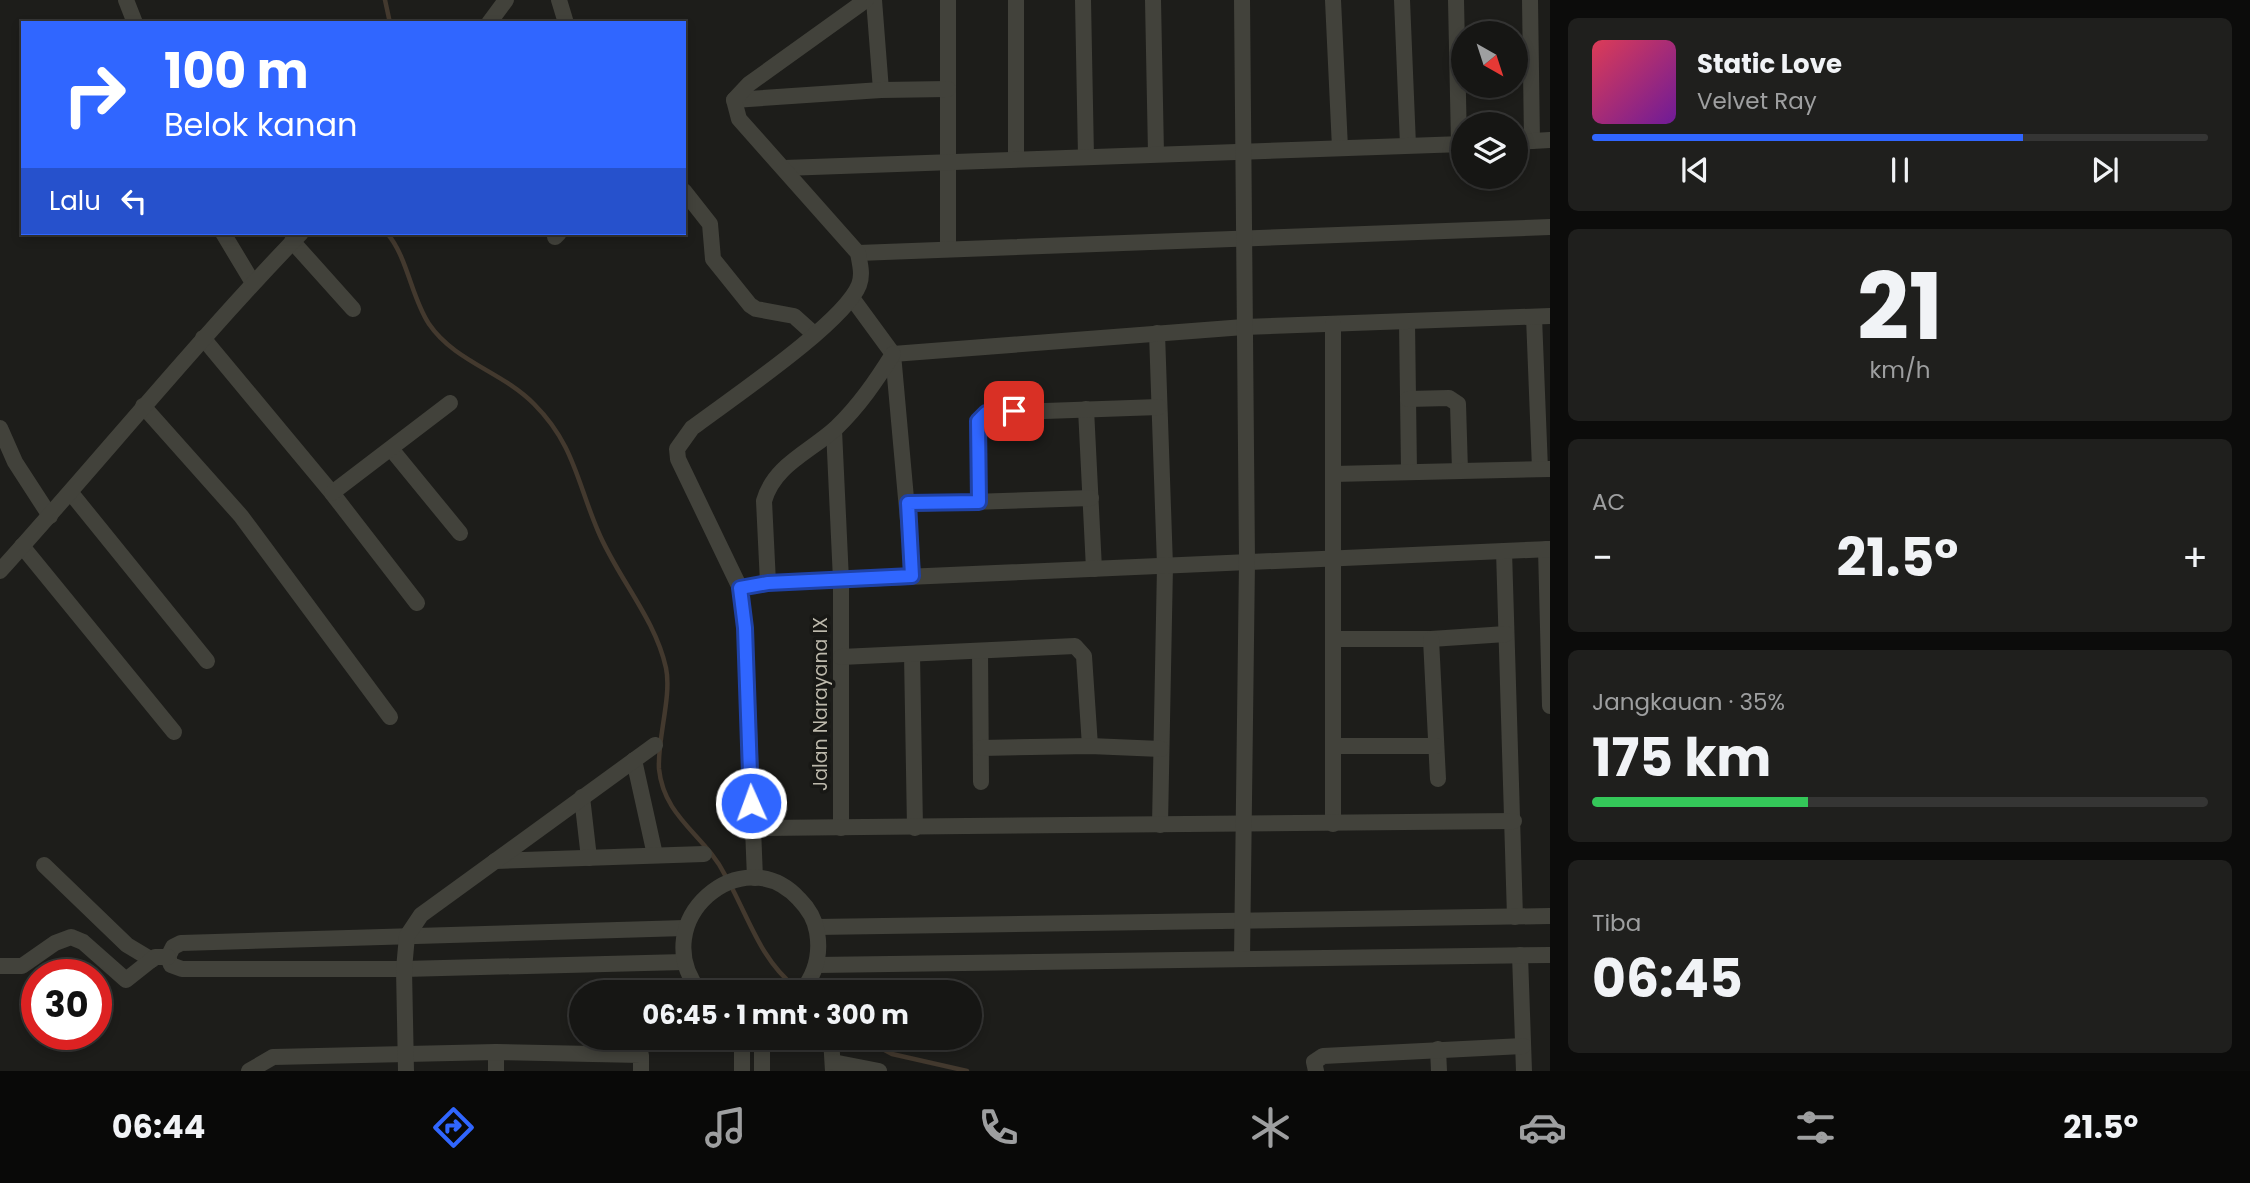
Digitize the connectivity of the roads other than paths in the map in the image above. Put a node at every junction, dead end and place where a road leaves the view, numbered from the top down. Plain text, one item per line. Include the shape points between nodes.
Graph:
1 (126, 0) edge
2 (506, 0) edge
3 (559, 0) edge
4 (866, 0) edge
5 (874, 0) edge
6 (948, 0) edge
7 (1016, 0) edge
8 (1083, 0) edge
9 (1153, 0) edge
10 (1242, 0) edge
11 (1333, 0) edge
12 (1402, 0) edge
13 (1456, 0) edge
14 (1530, 0) edge
15 (134, 21) edge
16 (490, 21) edge
17 (565, 21) edge
18 (948, 89) junction
19 (881, 90) junction
20 (734, 100) junction
21 (1460, 112) edge
22 (1528, 141) edge
23 (1532, 141) junction
24 (1550, 141) edge
25 (1451, 144) edge
26 (1408, 145) junction
27 (1340, 148) junction
28 (1244, 150) junction
29 (1156, 154) junction
30 (1086, 156) junction
31 (1016, 159) junction
32 (948, 162) junction
33 (784, 168) junction
34 (686, 194) edge
35 (1550, 227) edge
36 (224, 235) edge
37 (297, 237) edge
38 (1244, 238) junction
39 (948, 249) junction
40 (858, 253) junction
41 (253, 283) junction
42 (852, 298) junction
43 (353, 309) dead end
44 (1542, 317) edge
45 (1407, 322) junction
46 (1333, 324) junction
47 (1244, 327) junction
48 (1157, 333) junction
49 (814, 334) junction
50 (203, 338) junction
51 (892, 354) junction
52 (1408, 399) junction
53 (450, 403) dead end
54 (143, 405) junction
55 (1159, 407) junction
56 (1086, 409) junction
57 (0, 428) edge
58 (834, 430) junction
59 (391, 450) junction
60 (1545, 469) edge
61 (1460, 471) junction
62 (1409, 472) junction
63 (1333, 474) junction
64 (72, 493) junction
65 (332, 493) junction
66 (1090, 498) junction
67 (979, 502) junction
68 (908, 503) junction
69 (50, 516) junction
70 (460, 533) dead end
71 (23, 546) junction
72 (1548, 549) edge
73 (1504, 551) junction
74 (1333, 558) junction
75 (1247, 561) junction
76 (1165, 566) junction
77 (1094, 569) junction
78 (0, 571) edge
79 (912, 576) junction
80 (841, 580) junction
81 (768, 583) junction
82 (740, 588) junction
83 (417, 603) dead end
84 (1506, 634) junction
85 (1333, 639) junction
86 (1431, 639) junction
87 (979, 651) junction
88 (912, 654) junction
89 (841, 657) junction
90 (206, 662) dead end
91 (1550, 706) edge
92 (390, 716) dead end
93 (174, 732) dead end
94 (655, 745) dead end
95 (1090, 746) junction
96 (1333, 746) junction
97 (1436, 746) junction
98 (981, 748) junction
99 (1161, 749) junction
100 (634, 760) junction
101 (1438, 779) dead end
102 (981, 782) dead end
103 (582, 797) junction
104 (1514, 821) junction
105 (1333, 824) junction
106 (1160, 825) junction
107 (1242, 825) junction
108 (752, 828) junction
109 (841, 828) junction
110 (915, 828) junction
111 (704, 854) dead end
112 (655, 855) junction
113 (589, 858) junction
114 (495, 861) junction
115 (44, 865) dead end
116 (755, 878) junction
117 (1550, 916) edge
118 (1515, 917) junction
119 (1240, 921) junction
120 (817, 927) junction
121 (685, 928) junction
122 (407, 936) junction
123 (1520, 955) junction
124 (1550, 955) edge
125 (160, 958) junction
126 (1242, 959) junction
127 (684, 962) junction
128 (817, 965) junction
129 (0, 966) edge
130 (404, 969) junction
131 (694, 980) edge
132 (808, 980) edge
133 (1522, 1046) junction
134 (1438, 1049) junction
135 (742, 1050) edge
136 (762, 1050) edge
137 (496, 1052) junction
138 (406, 1053) junction
139 (342, 1063) edge
140 (558, 1063) edge
141 (273, 1064) edge
142 (833, 1066) edge
143 (248, 1071) edge
144 (406, 1071) edge
145 (496, 1071) edge
146 (641, 1071) edge
147 (743, 1071) edge
148 (762, 1071) edge
149 (879, 1071) edge
150 (1316, 1071) edge
151 (1439, 1071) edge
152 (1524, 1071) edge

1 - 15 street
2 - 16 street
3 - 17 street
4 - 20 street via 749,84
5 - 19 street
6 - 18 street
7 - 31 street
8 - 30 street
9 - 29 street
10 - 28 street
11 - 27 street
12 - 26 street
13 - 21 street
14 - 23 street
18 - 19 street
18 - 32 street
19 - 20 street
20 - 33 street via 739,119
22 - 23 street
23 - 24 street
25 - 26 street
26 - 27 street
27 - 28 street
28 - 29 street
28 - 38 street
29 - 30 street
30 - 31 street
31 - 32 street
32 - 33 street
32 - 39 street
33 - 40 street
34 - 49 street via 710,224 713,259 750,305 794,316
35 - 38 street
36 - 41 street
37 - 41 street
37 - 43 street
38 - 39 street
38 - 47 street
39 - 40 street
40 - 42 street via 860,284
41 - 50 street
42 - 49 street
42 - 51 street
44 - 45 street
44 - 60 street
45 - 46 street
45 - 52 street
46 - 47 street
46 - 63 street
47 - 48 street
47 - 75 street
48 - 51 street
48 - 55 street
49 - 82 street via 692,428 677,449
50 - 54 street
50 - 65 street
51 - 58 street via 868,393
51 - 68 street
52 - 61 street via 1448,398 1458,404
52 - 62 street
53 - 59 street
54 - 64 street
54 - 92 street via 241,516
55 - 56 street
55 - 76 street
56 - 66 street
56 - 67 street via 982,415 978,421
57 - 69 street via 15,462
58 - 80 street, Jalan Narayana IX
58 - 81 street via 784,468 768,489 764,501
59 - 65 street
59 - 70 street
60 - 61 street
61 - 62 street
62 - 63 street
63 - 74 street
64 - 69 street
64 - 90 street
65 - 83 street
66 - 67 street
66 - 77 street
67 - 68 street
68 - 79 street
69 - 71 street
71 - 78 street
71 - 93 street
72 - 73 street
72 - 91 street
73 - 74 street
73 - 84 street
74 - 75 street
74 - 85 street
75 - 76 street
75 - 107 street
76 - 77 street
76 - 99 street
77 - 79 street
79 - 80 street
80 - 81 street
80 - 89 street, Jalan Narayana IX
81 - 82 street
82 - 108 street
84 - 86 street
84 - 104 street
85 - 86 street
85 - 96 street
86 - 97 street
87 - 88 street
87 - 95 street via 1069,646 1080,650
87 - 98 street
88 - 89 street
88 - 110 street
89 - 109 street, Jalan Narayana IX
94 - 100 street
95 - 98 street
95 - 99 street
96 - 97 street
96 - 105 street
97 - 101 street
98 - 102 street
99 - 106 street
100 - 103 street
100 - 112 street
103 - 113 street
103 - 114 street
104 - 105 street
104 - 118 street
105 - 107 street
106 - 107 street
106 - 110 street
107 - 119 street
108 - 109 street
108 - 116 street
109 - 110 street
111 - 112 street
112 - 113 street
113 - 114 street
114 - 122 street via 421,915
115 - 125 street via 127,945
116 - 120 street via 794,893
116 - 121 street via 732,881 712,891 695,907
117 - 118 street
118 - 119 street
119 - 120 street
119 - 126 street
120 - 128 street
121 - 122 street
121 - 127 street
122 - 125 street via 181,943
122 - 130 street
123 - 124 street
123 - 126 street
123 - 133 street
125 - 129 street via 126,980 71,937 22,966
125 - 130 street via 182,970
126 - 128 street
127 - 130 street
127 - 131 street
128 - 132 street
130 - 138 street
133 - 134 street
133 - 152 street
134 - 150 street via 1323,1056 1315,1059
134 - 151 street
135 - 147 street
136 - 148 street
137 - 138 street
137 - 140 street
137 - 145 street
138 - 139 street
138 - 144 street
139 - 141 street
140 - 146 street via 641,1055
141 - 143 street via 255,1065
142 - 149 street

